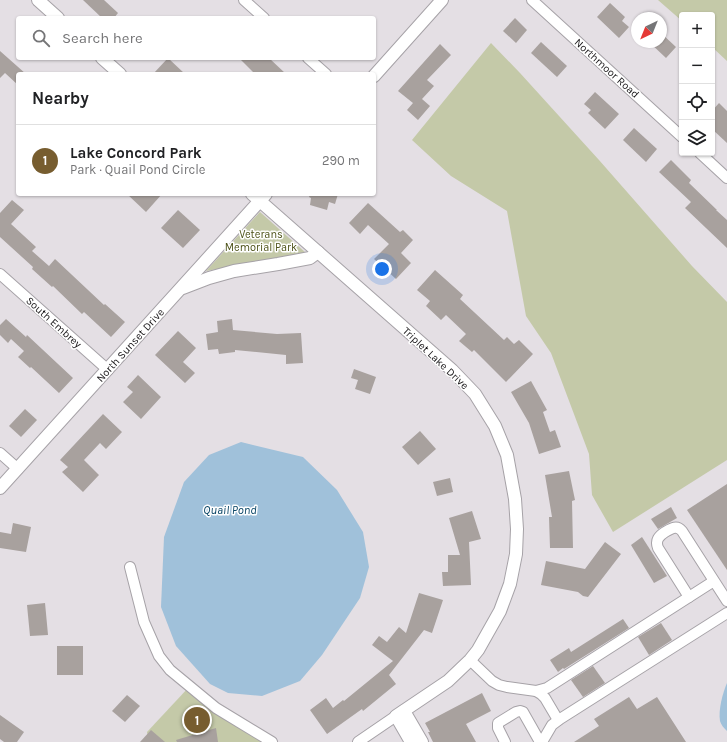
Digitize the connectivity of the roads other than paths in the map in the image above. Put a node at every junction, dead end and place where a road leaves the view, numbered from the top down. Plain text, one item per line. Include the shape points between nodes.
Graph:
1 (38, 0) edge
2 (244, 0) edge
3 (442, 0) edge
4 (532, 0) edge
5 (56, 16) edge
6 (262, 16) edge
7 (104, 60) edge
8 (310, 60) edge
9 (118, 72) edge
10 (324, 72) edge
11 (376, 74) edge
12 (679, 134) edge
13 (703, 156) edge
14 (727, 178) edge
15 (259, 196) edge
16 (318, 252) junction
17 (0, 274) edge
18 (180, 290) junction
19 (108, 370) junction
20 (0, 453) edge
21 (18, 469) junction
22 (0, 488) edge
23 (130, 566) dead end
24 (714, 581) junction
25 (689, 597) junction
26 (727, 601) edge
27 (727, 613) edge
28 (470, 660) junction
29 (536, 691) junction
30 (400, 713) junction
31 (558, 720) junction
32 (272, 742) edge
33 (358, 742) edge
34 (411, 742) edge
35 (422, 742) edge
36 (505, 742) edge
37 (541, 742) edge

1 - 5 street
2 - 6 street
3 - 11 street
4 - 12 street, Northmoor Road
7 - 9 street
8 - 10 street
13 - 14 street
15 - 16 street, Triplet Lake Drive
15 - 18 street, North Sunset Drive
16 - 18 street via 310,258 234,271
16 - 28 street, Triplet Lake Drive via 452,370 474,394 495,426 507,455 515,499 516,554 510,584 500,610
17 - 19 street, South Embrey
18 - 19 street, North Sunset Drive
19 - 21 street, North Sunset Drive
20 - 21 street
21 - 22 street, North Sunset Drive
23 - 32 street via 144,622 159,656 170,670 216,708
24 - 25 street
24 - 25 street via 680,528 672,528 661,534 657,541 658,548
24 - 26 street
25 - 29 street via 548,688
27 - 31 street
28 - 29 street via 499,685
28 - 30 street, Triplet Lake Drive via 448,680
29 - 31 street via 544,696
30 - 33 street
30 - 34 street
30 - 35 street
31 - 37 street
36 - 37 street via 498,723 520,711

